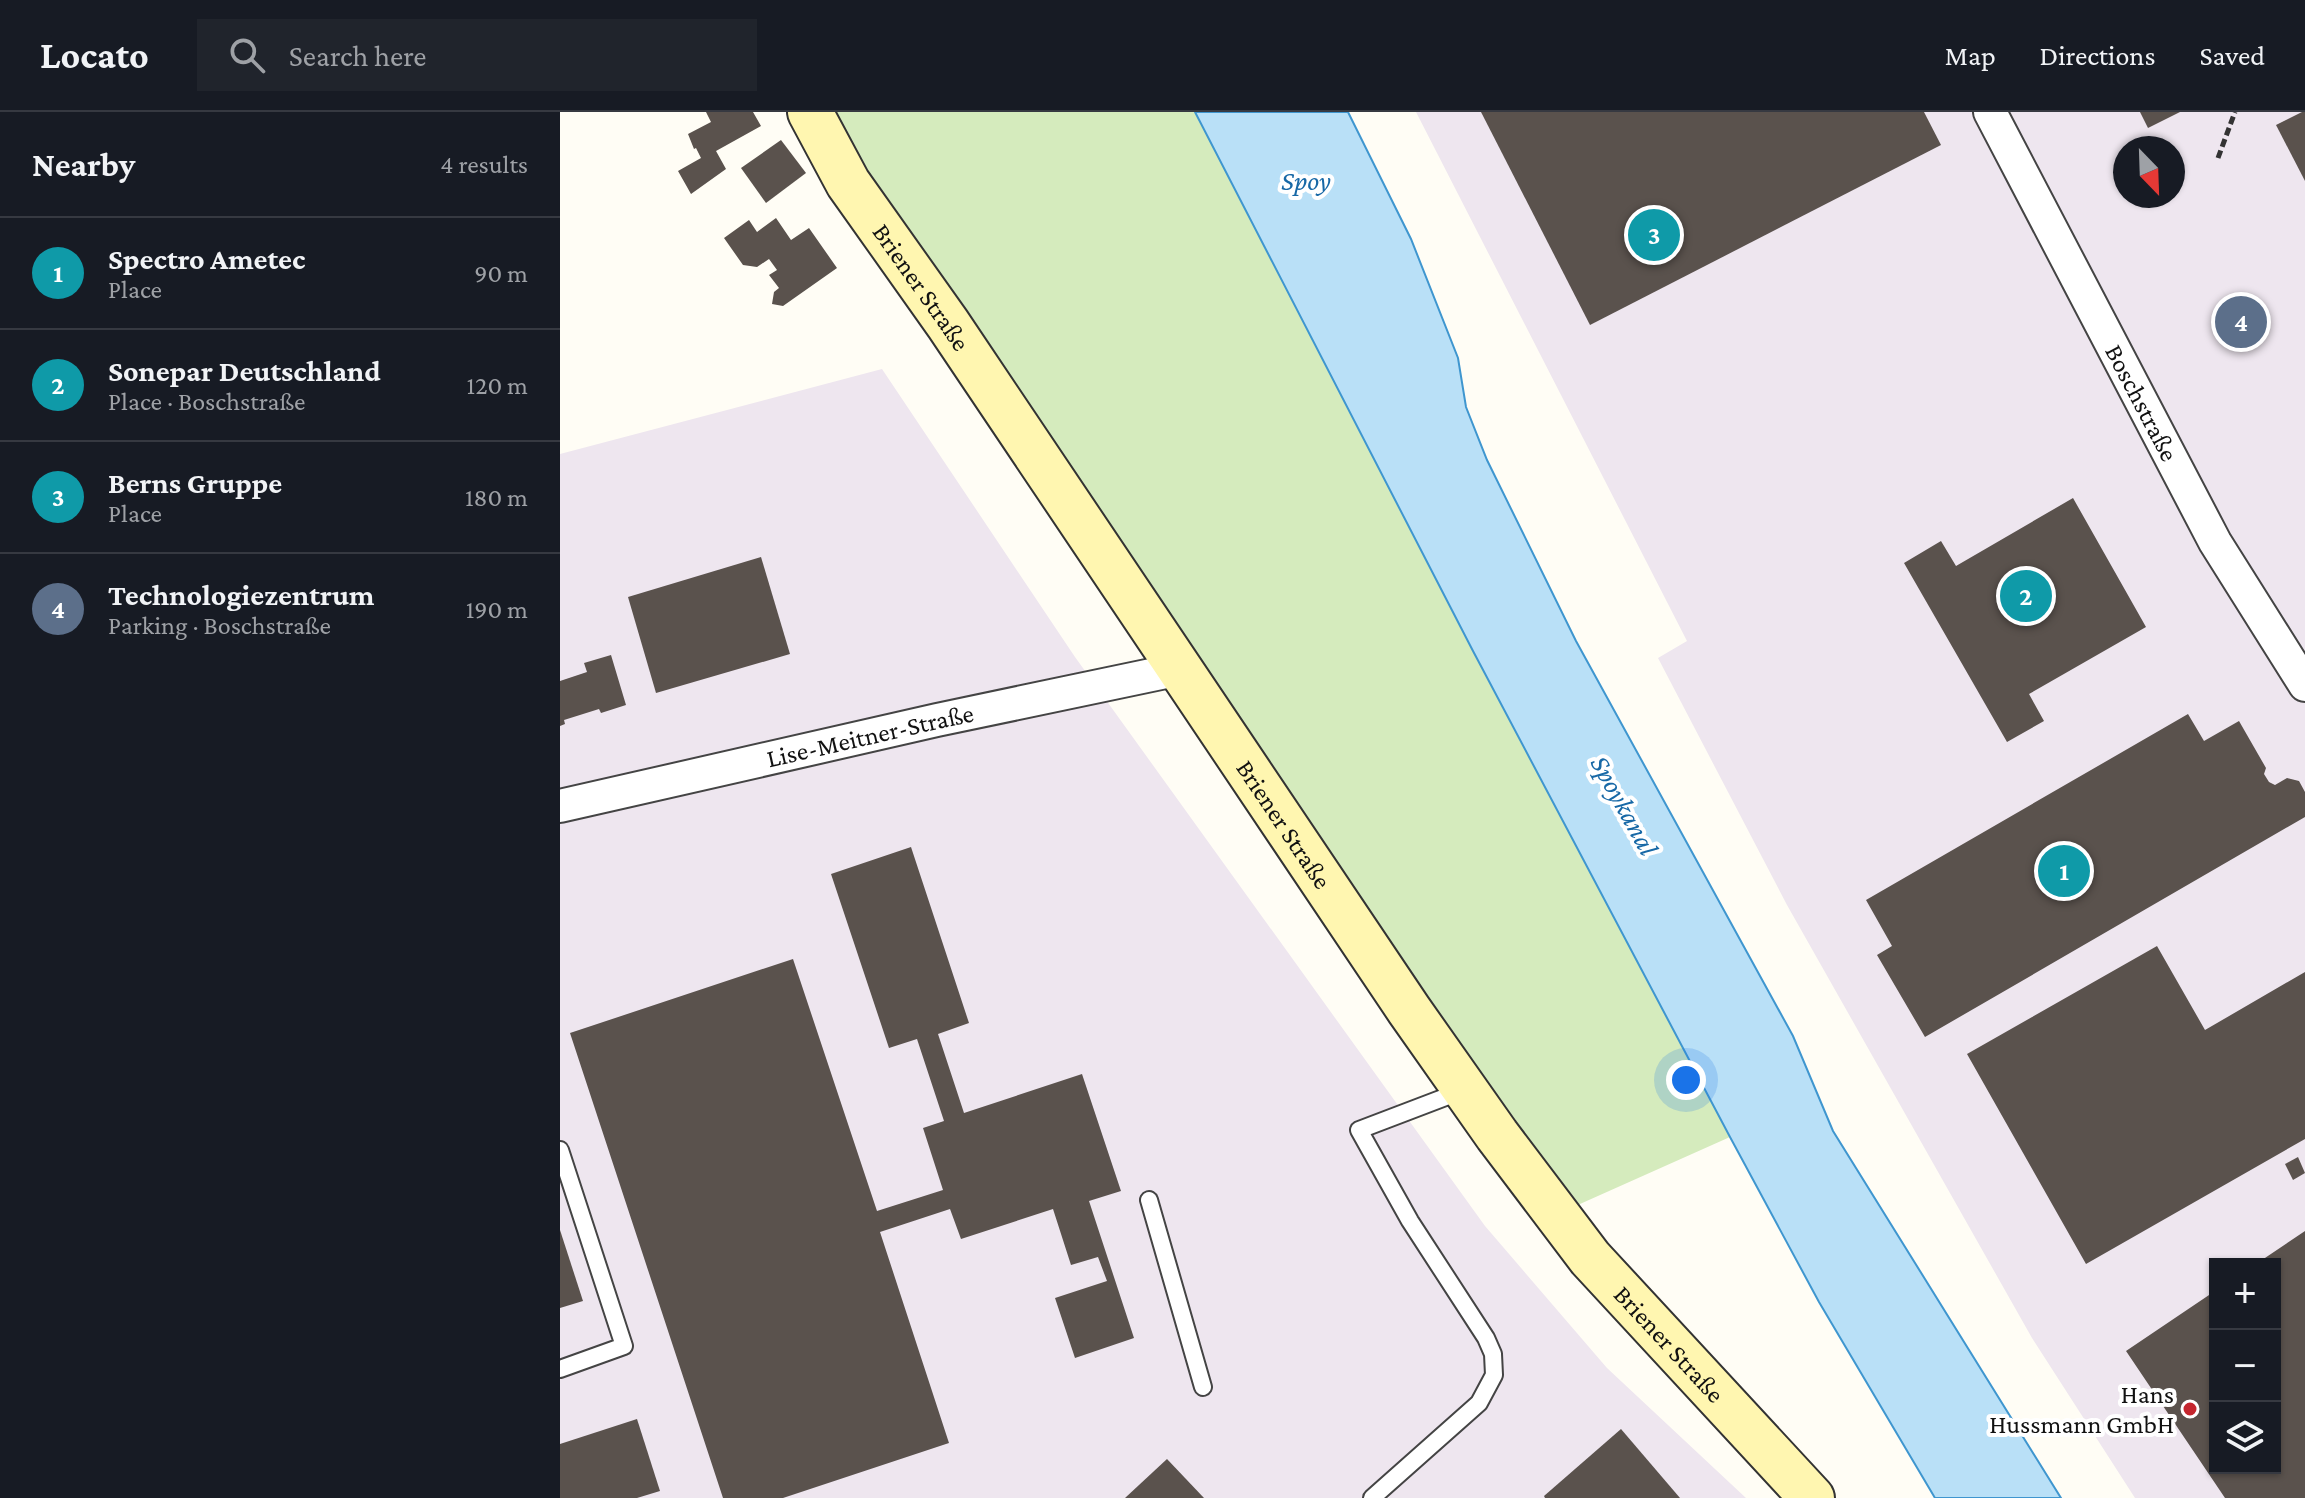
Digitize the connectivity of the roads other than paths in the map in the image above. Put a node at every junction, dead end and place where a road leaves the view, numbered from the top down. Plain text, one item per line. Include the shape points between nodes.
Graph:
1 (810, 112) edge
2 (1990, 112) edge
3 (1180, 669) junction
4 (2305, 685) edge
5 (560, 806) edge
6 (1465, 1090) junction
7 (560, 1150) edge
8 (1149, 1200) dead end
9 (560, 1369) edge
10 (1203, 1387) dead end
11 (1372, 1498) edge
12 (1812, 1498) edge

1 - 3 street, Briener Straße via 848,183
2 - 4 street, Boschstraße via 2215,542
3 - 5 street, Lise-Meitner-Straße
3 - 6 street, Briener Straße
6 - 11 lane via 1359,1130 1486,1338 1494,1375 1479,1403
6 - 12 street, Briener Straße via 1590,1258
7 - 9 lane via 624,1346
8 - 10 lane

